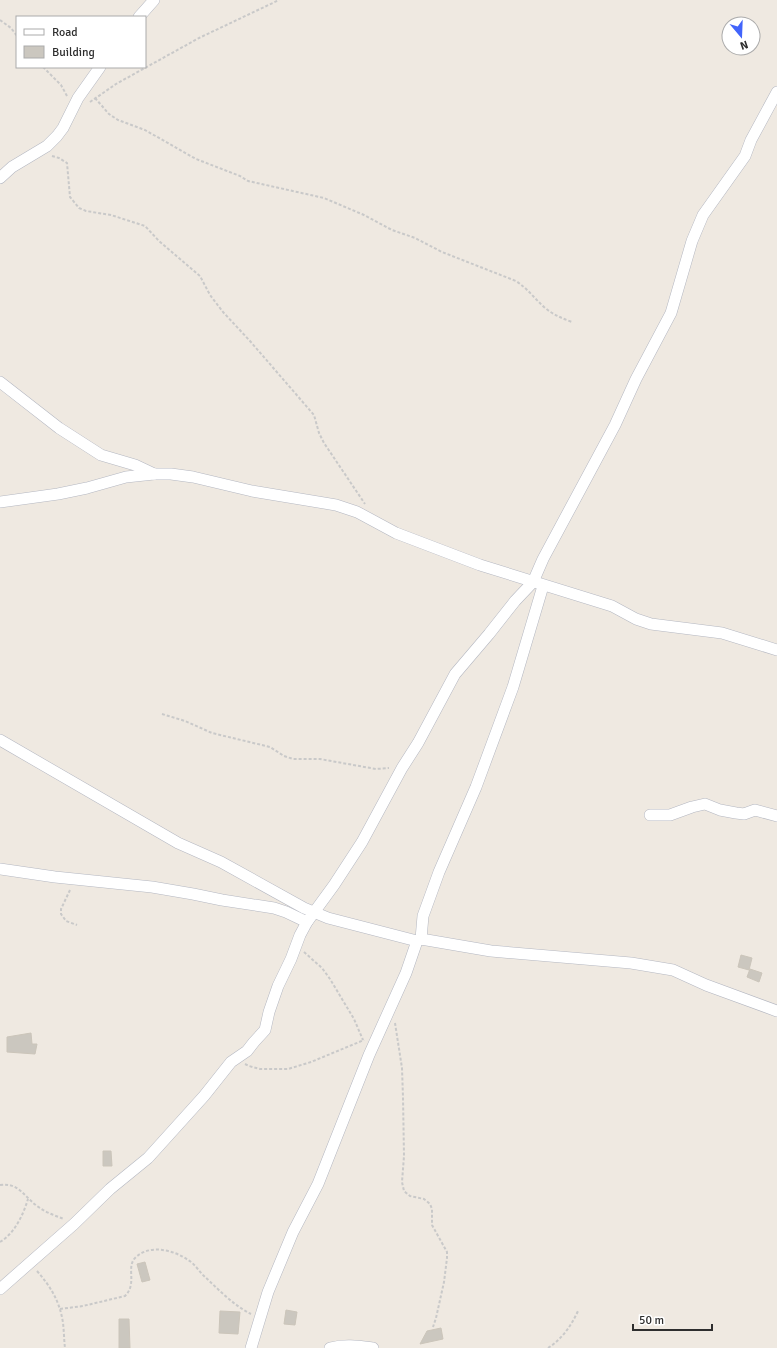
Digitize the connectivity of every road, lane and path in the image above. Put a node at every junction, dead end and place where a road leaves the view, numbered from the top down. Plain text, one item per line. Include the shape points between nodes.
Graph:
1 (154, 0) edge
2 (279, 0) edge
3 (140, 16) edge
4 (0, 20) edge
5 (16, 35) edge
6 (146, 67) edge
7 (44, 68) edge
8 (99, 68) edge
9 (145, 68) edge
10 (777, 92) edge
11 (95, 98) junction
12 (85, 105) dead end
13 (73, 108) junction
14 (35, 153) junction
15 (0, 178) edge
16 (572, 322) dead end
17 (0, 382) edge
18 (154, 474) junction
19 (0, 502) edge
20 (374, 520) junction
21 (538, 584) junction
22 (777, 650) edge
23 (162, 714) dead end
24 (0, 740) edge
25 (402, 768) junction
26 (650, 815) dead end
27 (777, 816) edge
28 (0, 869) edge
29 (76, 879) junction
30 (314, 912) junction
31 (307, 922) junction
32 (77, 925) dead end
33 (419, 940) junction
34 (296, 944) junction
35 (392, 1004) junction
36 (777, 1011) edge
37 (376, 1038) junction
38 (363, 1040) junction
39 (236, 1058) junction
40 (0, 1185) edge
41 (28, 1198) junction
42 (74, 1224) junction
43 (0, 1242) edge
44 (29, 1262) junction
45 (0, 1288) edge
46 (60, 1310) junction
47 (578, 1311) dead end
48 (260, 1319) junction
49 (433, 1327) dead end
50 (65, 1348) edge
51 (251, 1348) edge
52 (330, 1348) edge
53 (373, 1348) edge
54 (548, 1348) edge

1 - 3 street
2 - 6 path via 193,41
4 - 5 path
7 - 13 path via 61,85
8 - 13 street
9 - 11 path
10 - 21 street via 744,156 703,215 692,241 671,313 615,425 543,559
11 - 12 path
11 - 16 path via 118,120 145,130 207,164 248,181 324,198 442,252 516,281 552,313
13 - 14 street via 57,136
14 - 15 street
14 - 20 path via 64,161 68,166 70,197 79,208 145,226 200,276 223,312 314,415 324,443
17 - 18 street via 59,428 101,455 135,465
18 - 19 street via 126,477 58,494
18 - 20 street via 193,477 252,491 336,505
20 - 21 street via 396,533
21 - 22 street via 612,606 651,624 722,633
21 - 25 street via 515,601 455,674
21 - 33 street via 513,687 476,787 439,872 423,916
23 - 25 path via 212,733 270,747 293,759 320,759 376,769
24 - 30 street via 178,843 221,862
25 - 30 street via 362,842
26 - 27 street via 670,815 705,804 736,813 744,814 755,810
28 - 29 street
29 - 31 street via 152,886 274,908
29 - 32 path via 60,912 63,919
30 - 31 street
30 - 33 street via 328,918
31 - 34 street
33 - 35 street
33 - 36 street via 491,951 631,963 672,970
34 - 38 path via 330,979 354,1019
34 - 39 street via 273,1000 265,1030 247,1051
35 - 37 street
35 - 49 path via 402,1068 404,1192 424,1199 430,1204 432,1225 444,1245 448,1258
37 - 38 path
37 - 48 street via 318,1184 290,1239 268,1292
38 - 39 path via 288,1069 260,1069
39 - 42 street via 227,1065 204,1096 159,1147
40 - 41 path via 12,1185
41 - 42 path via 41,1209
41 - 43 path via 22,1216 11,1233
42 - 44 street
44 - 45 street
44 - 46 path via 47,1282
46 - 48 path via 125,1296 132,1285 132,1262 143,1252 154,1249 176,1253 189,1260 232,1301
46 - 50 path
47 - 54 path via 565,1333
48 - 51 street
52 - 53 street via 340,1345

